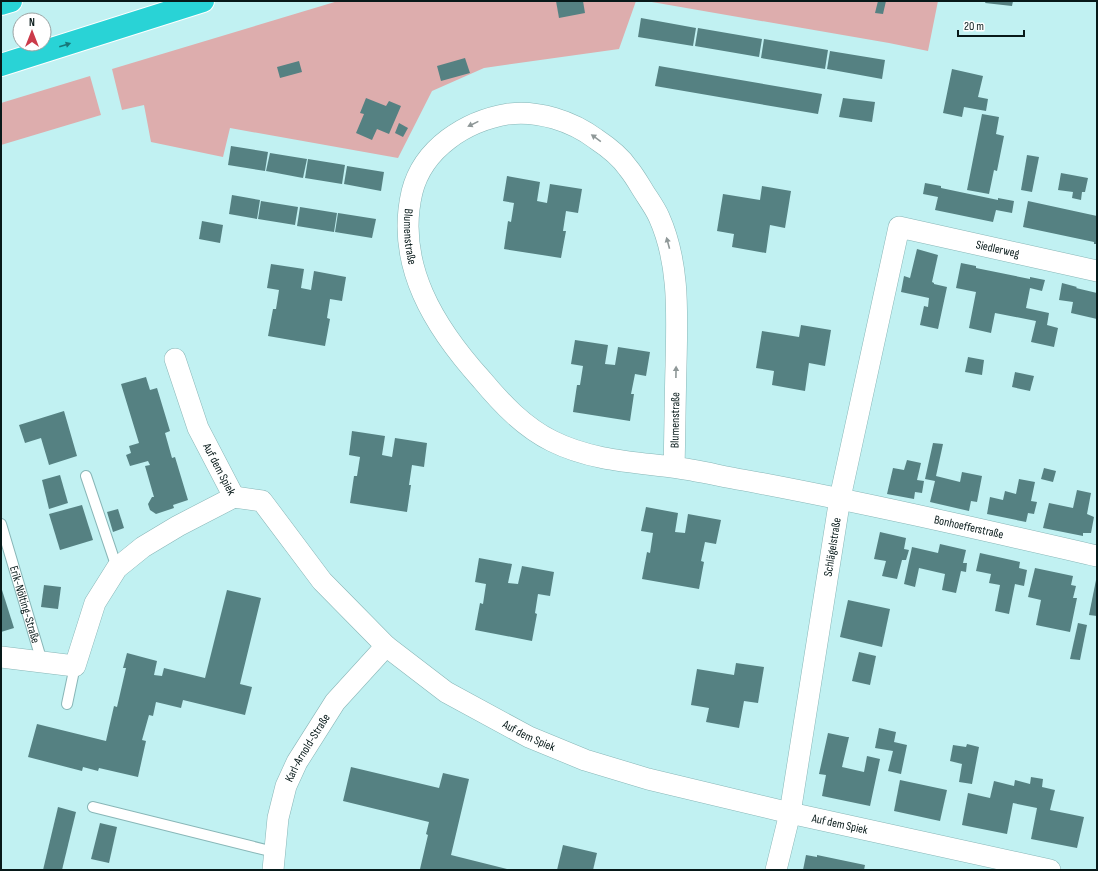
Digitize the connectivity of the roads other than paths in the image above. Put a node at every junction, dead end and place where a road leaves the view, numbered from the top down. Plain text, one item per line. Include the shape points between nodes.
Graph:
1 (10, 1) edge
2 (203, 1) edge
3 (1, 4) edge
4 (1, 64) edge
5 (899, 227) joint
6 (1097, 271) edge
7 (175, 359) dead end
8 (674, 467) junction
9 (86, 476) dead end
10 (234, 497) junction
11 (840, 498) junction
12 (1, 524) edge
13 (1097, 556) edge
14 (117, 568) junction
15 (386, 646) junction
16 (1, 658) edge
17 (42, 662) junction
18 (75, 666) junction
19 (67, 704) dead end
20 (93, 808) dead end
21 (790, 813) junction
22 (273, 861) edge
23 (776, 870) edge
24 (1050, 870) edge

1 - 3 highway
4 -> 2 highway
5 - 6 street, Siedlerweg
5 - 11 street, Schlägelstraße
7 - 10 street, Auf dem Spiek via 198,428
8 -> 8 street, Blumenstraße via 678,303 668,240 658,213 628,167 590,134 570,124 541,115 518,113 478,121 462,129 447,140 422,168 409,205 407,224 414,272 437,321 467,364 493,393 520,420 551,441 602,458
8 - 11 street, Blumenstraße
9 - 14 lane
10 - 14 street via 143,547
10 - 15 street, Auf dem Spiek via 262,501 322,581
11 - 13 street, Bonhoefferstraße
11 - 21 street, Schlägelstraße
12 - 17 lane, Erik-Nölting-Straße
14 - 18 street via 95,603
15 - 21 street, Auf dem Spiek via 446,692 529,737 585,760 648,779
15 - 22 street, Karl-Arnold-Straße via 335,702 297,762 281,805
16 - 17 street, Erik-Nölting-Straße
17 - 18 street, Erik-Nölting-Straße
18 - 19 lane
20 - 22 lane
21 - 23 street, Schlägelstraße
21 - 24 street, Auf dem Spiek

